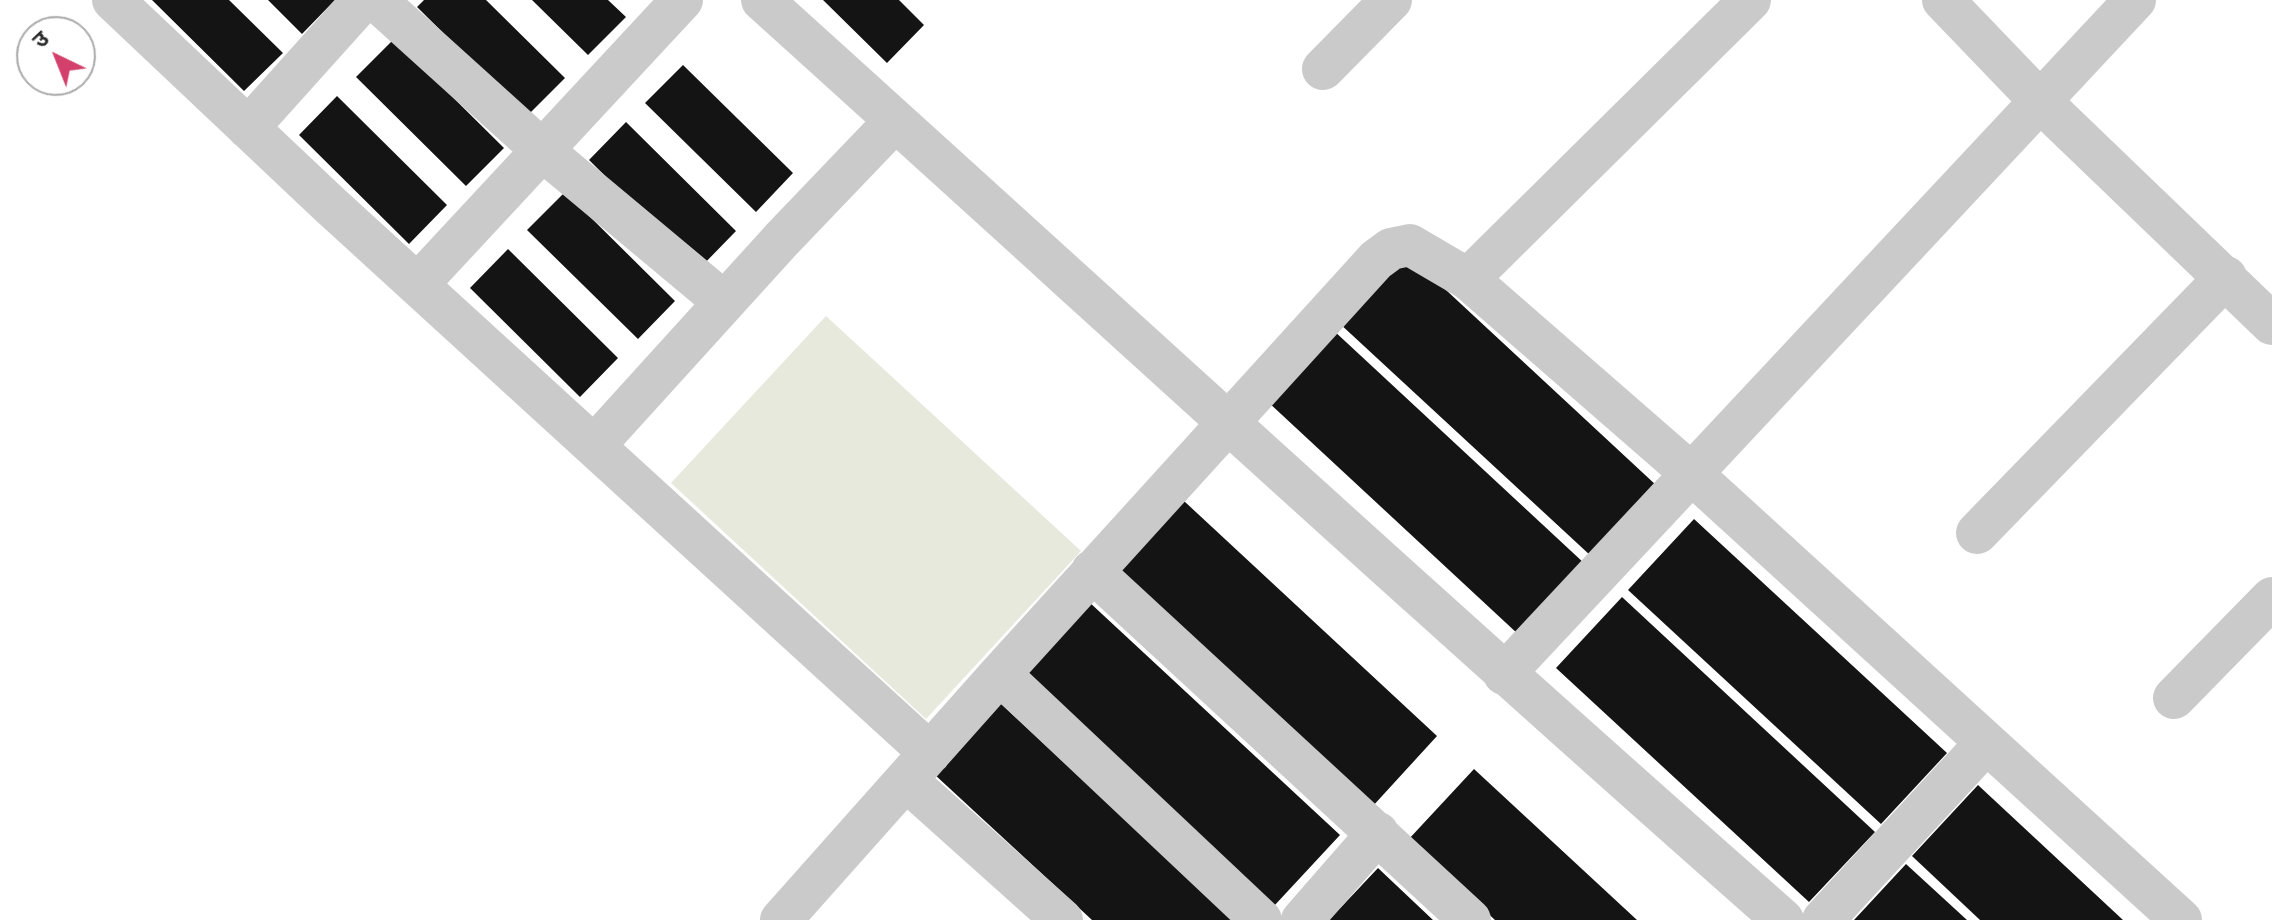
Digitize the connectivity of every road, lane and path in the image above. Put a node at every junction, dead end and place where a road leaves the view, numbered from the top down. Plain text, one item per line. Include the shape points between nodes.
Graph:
1 (113, 0) edge
2 (363, 0) edge
3 (376, 0) edge
4 (682, 0) edge
5 (762, 0) edge
6 (1391, 0) edge
7 (1750, 0) edge
8 (1943, 0) edge
9 (2135, 0) edge
10 (1323, 69) dead end
11 (2040, 101) junction
12 (895, 121) junction
13 (248, 128) junction
14 (542, 150) junction
15 (2226, 277) junction
16 (1468, 279) junction
17 (418, 284) junction
18 (724, 302) junction
19 (2272, 324) edge
20 (1226, 422) junction
21 (595, 445) junction
22 (1693, 475) junction
23 (1977, 533) dead end
24 (1092, 571) junction
25 (2272, 598) edge
26 (1000, 674) junction
27 (1504, 674) junction
28 (2174, 698) dead end
29 (1986, 743) junction
30 (918, 767) junction
31 (1378, 833) junction
32 (781, 920) edge
33 (1062, 920) edge
34 (1261, 920) edge
35 (1302, 920) edge
36 (1470, 920) edge
37 (1783, 920) edge
38 (1823, 920) edge
39 (2181, 920) edge

1 - 13 street
2 - 13 street
3 - 14 street
4 - 14 street
5 - 12 street
6 - 10 street
7 - 16 street
8 - 11 street
9 - 11 street
11 - 15 street
11 - 22 street
12 - 18 street
12 - 20 street
13 - 17 street
14 - 17 street
14 - 18 street
15 - 19 street
15 - 23 street
16 - 20 street via 1410,245 1391,249
16 - 22 street
17 - 21 street
18 - 21 street
20 - 24 street
20 - 27 street
21 - 30 street
22 - 27 street
22 - 29 street
24 - 26 street
24 - 31 street
25 - 28 street
26 - 30 street
26 - 34 street
27 - 37 street
29 - 38 street
29 - 39 street
30 - 32 street
30 - 33 street
31 - 35 street
31 - 36 street

